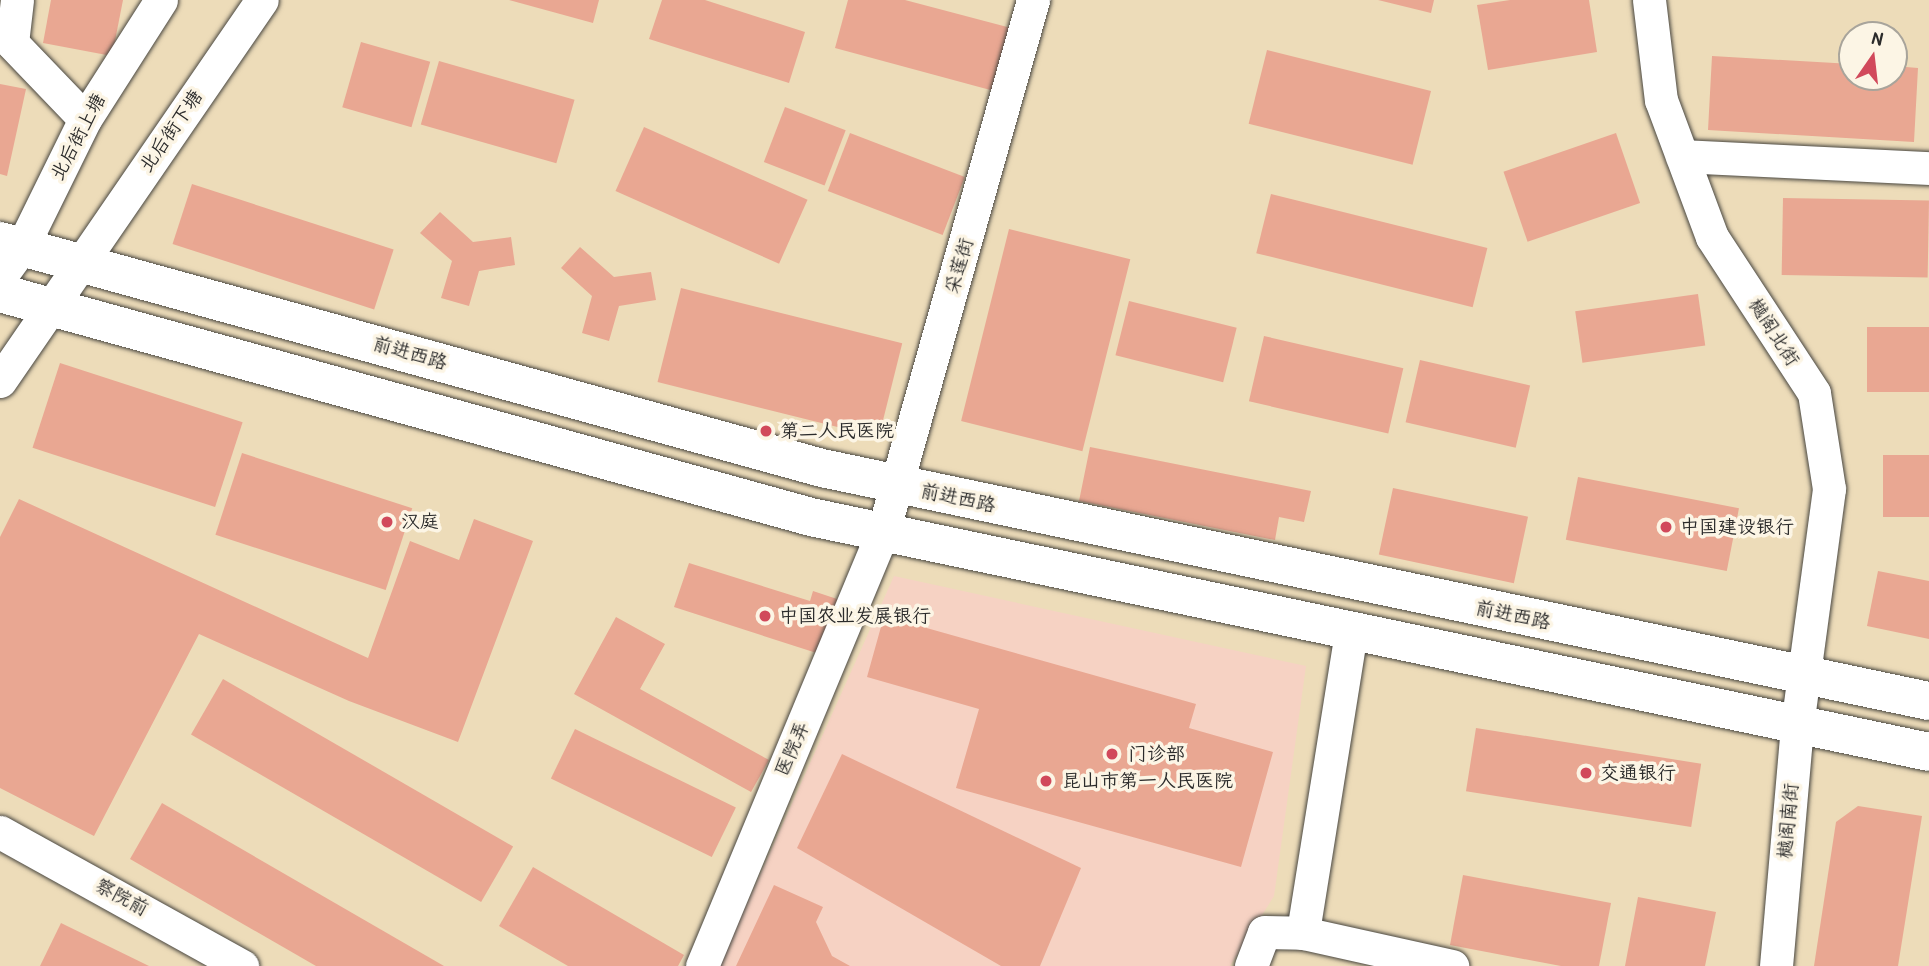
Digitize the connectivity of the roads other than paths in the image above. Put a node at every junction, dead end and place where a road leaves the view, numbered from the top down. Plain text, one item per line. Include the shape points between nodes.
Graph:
1 (17, 0) edge
2 (162, 0) edge
3 (261, 0) edge
4 (1033, 0) edge
5 (1649, 0) edge
6 (85, 118) junction
7 (1682, 156) junction
8 (1929, 167) edge
9 (11, 244) edge
10 (80, 263) junction
11 (0, 277) edge
12 (0, 293) edge
13 (49, 305) junction
14 (0, 382) edge
15 (898, 485) junction
16 (883, 532) junction
17 (1351, 632) junction
18 (1805, 677) junction
19 (1929, 701) edge
20 (1797, 726) junction
21 (1929, 752) edge
22 (0, 832) edge
23 (1303, 933) junction
24 (242, 966) edge
25 (702, 966) edge
26 (1251, 966) edge
27 (1451, 966) edge
28 (1776, 966) edge

1 - 6 street via 12,43
2 - 6 street, 北后街上塘
3 - 10 street, 北后街下塘
4 - 15 street, 采莲街
5 - 7 street, 樾阁北街 via 1661,100
6 - 9 street, 北后街上塘
7 - 8 street
7 - 18 street, 樾阁北街 via 1713,237 1814,393 1829,489
9 - 10 main road, 前进西路
9 - 11 street, 北后街上塘
10 - 13 street, 北后街下塘
10 - 15 main road, 前进西路
12 - 13 main road
13 - 14 street, 北后街下塘
13 - 16 main road via 811,517
15 - 16 street, 采莲街
15 - 18 main road, 前进西路
16 - 17 main road
16 - 25 street, 医院弄
17 - 20 main road
17 - 23 street
18 - 19 main road, 前进西路
18 - 20 street, 樾阁南街
20 - 21 main road
20 - 28 street, 樾阁南街
22 - 24 street, 察院前
23 - 26 street via 1264,932
23 - 27 street

